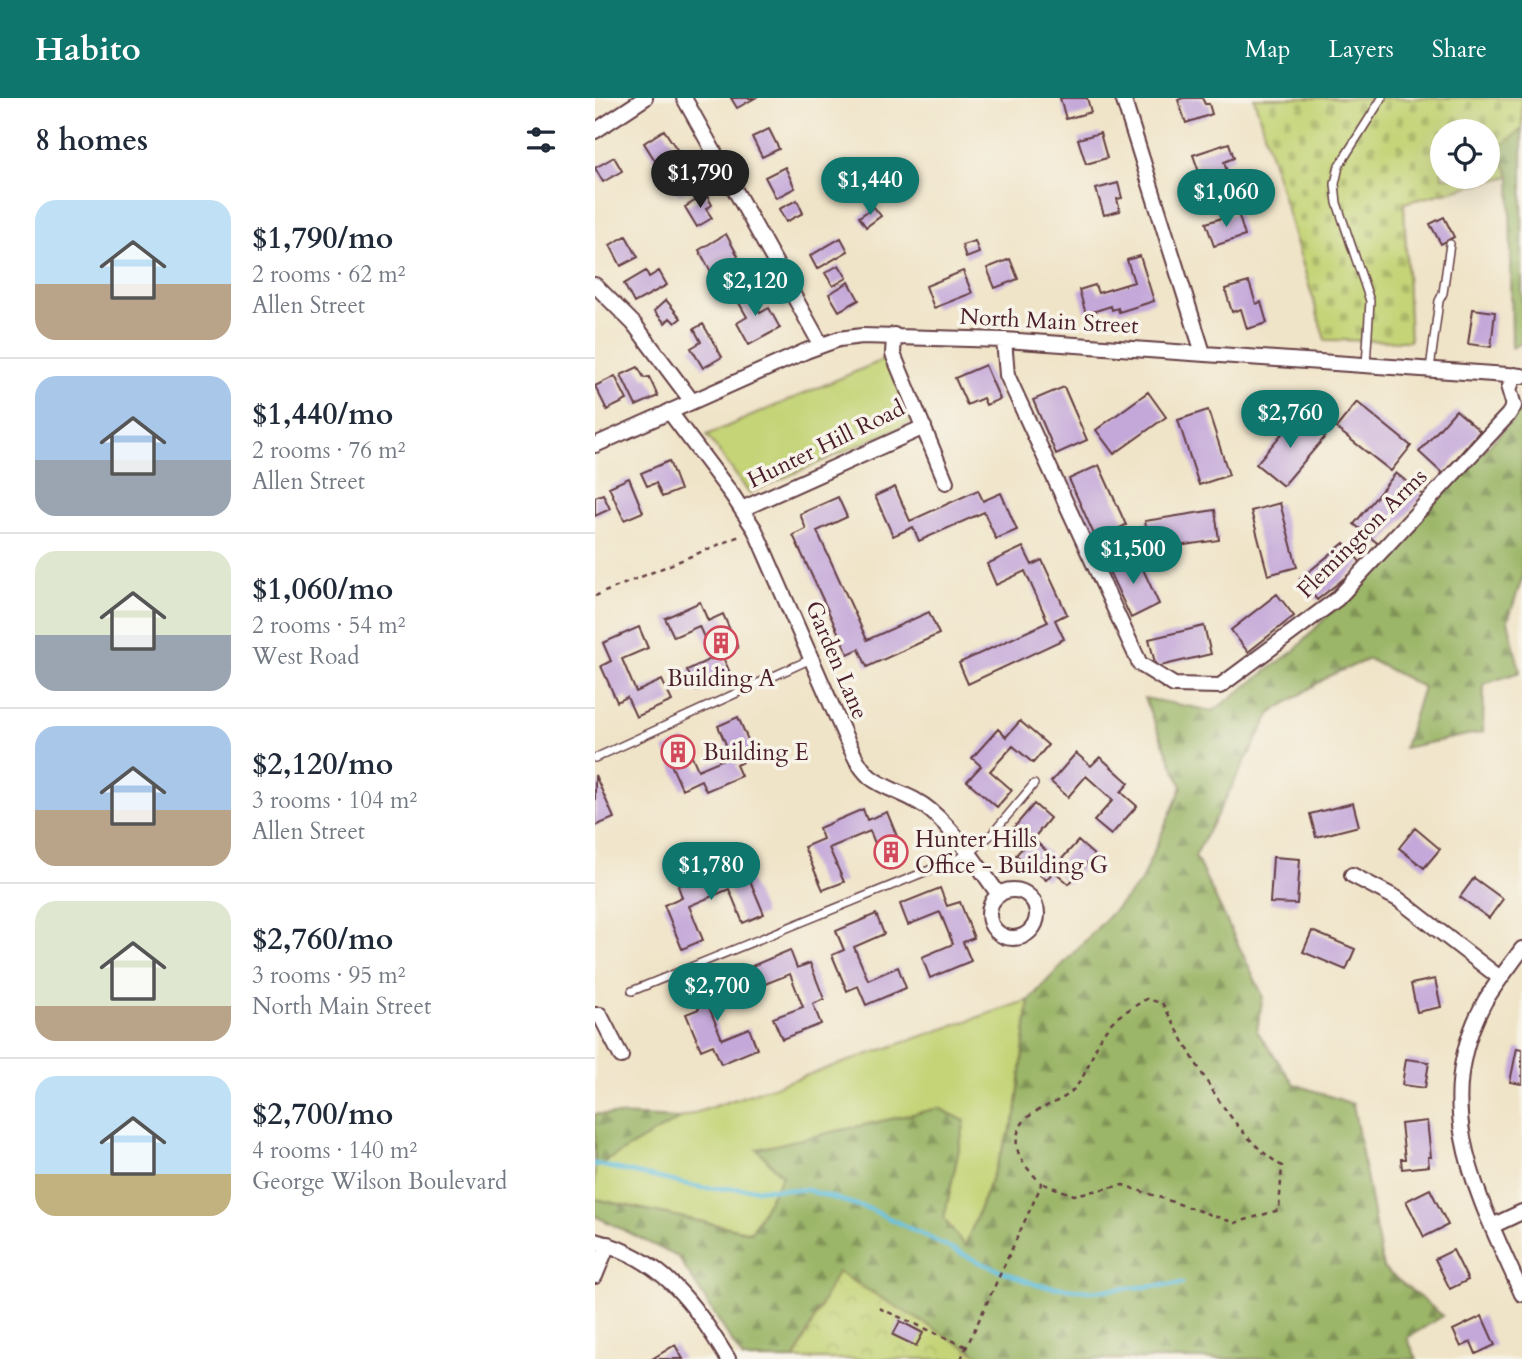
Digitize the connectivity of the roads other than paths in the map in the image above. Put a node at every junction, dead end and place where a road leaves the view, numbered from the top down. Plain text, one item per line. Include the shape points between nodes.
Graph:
1 (645, 98) edge
2 (684, 98) edge
3 (1123, 98) edge
4 (1382, 98) edge
5 (595, 131) edge
6 (1450, 244) dead end
7 (595, 285) edge
8 (894, 335) junction
9 (1004, 340) junction
10 (821, 345) junction
11 (1203, 353) junction
12 (1366, 365) junction
13 (1430, 370) junction
14 (1518, 376) edge
15 (691, 400) junction
16 (669, 411) junction
17 (924, 427) junction
18 (595, 445) edge
19 (946, 482) dead end
20 (742, 509) junction
21 (812, 658) junction
22 (595, 758) edge
23 (1034, 784) dead end
24 (969, 854) junction
25 (1352, 876) dead end
26 (999, 895) dead end
27 (1522, 949) edge
28 (1500, 978) junction
29 (632, 991) dead end
30 (595, 1015) edge
31 (621, 1056) dead end
32 (1522, 1212) edge
33 (1492, 1226) junction
34 (602, 1242) edge
35 (595, 1276) edge
36 (1522, 1294) edge
37 (728, 1359) edge

1 - 5 street
2 - 10 street
3 - 11 street
4 - 12 lane via 1339,166 1335,184 1337,203 1370,301
6 - 13 lane
7 - 15 street via 641,333
8 - 9 street, North Main Street
8 - 10 street, North Main Street
8 - 17 street, Hunter Hill Road via 893,354
9 - 11 street, North Main Street
9 - 14 street, Flemington Arms via 1007,375 1140,664 1174,685 1220,686 1337,599 1508,415 1514,406 1509,389
10 - 15 street, North Main Street
11 - 12 street, North Main Street
12 - 13 street, North Main Street
13 - 14 street, North Main Street
15 - 16 street, North Main Street
16 - 18 street, North Main Street
16 - 20 street, Garden Lane
17 - 19 street
17 - 20 street, Hunter Hill Road
20 - 21 street, Garden Lane
21 - 22 lane
21 - 24 street, Garden Lane via 862,768 871,778 930,810
23 - 24 lane
24 - 26 street, Garden Lane
24 - 29 lane
25 - 28 street via 1398,899
27 - 28 street
28 - 33 street via 1472,1031 1460,1084 1468,1166
30 - 31 street via 600,1015
32 - 33 street
33 - 36 street
34 - 35 street
34 - 37 street via 645,1261 671,1281 701,1316

